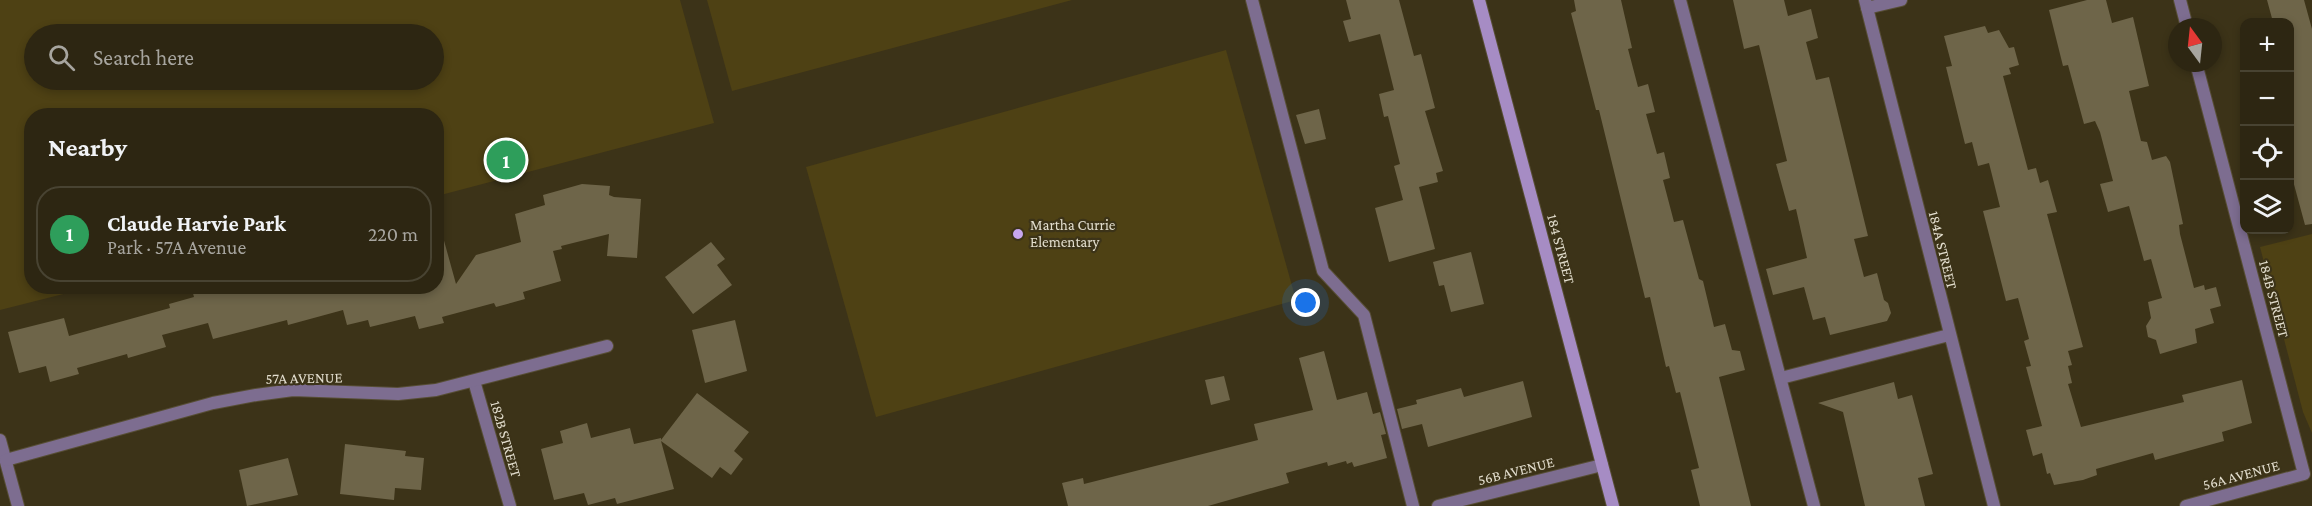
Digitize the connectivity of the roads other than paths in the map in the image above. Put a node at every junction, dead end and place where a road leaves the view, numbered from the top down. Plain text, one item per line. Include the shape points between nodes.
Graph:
1 (1252, 0) edge
2 (1479, 0) edge
3 (1680, 0) edge
4 (1901, 0) edge
5 (2180, 0) edge
6 (1866, 4) edge
7 (2185, 18) edge
8 (2198, 72) edge
9 (1949, 335) junction
10 (607, 346) dead end
11 (1782, 378) junction
12 (474, 381) junction
13 (0, 440) edge
14 (6, 460) junction
15 (1602, 465) junction
16 (2304, 474) joint
17 (18, 506) edge
18 (510, 506) edge
19 (1413, 506) edge
20 (1438, 506) edge
21 (1613, 506) edge
22 (1814, 506) edge
23 (1994, 506) edge
24 (2186, 506) edge

1 - 19 street via 1323,271 1364,315
2 - 15 main road, 184 STREET
3 - 11 street
4 - 6 street
5 - 7 street
6 - 9 street, 184A STREET
8 - 16 street, 184B STREET
9 - 11 street
9 - 23 street, 184A STREET
10 - 12 street, 57A AVENUE
11 - 22 street
12 - 14 street, 57A AVENUE via 398,394 293,390 256,394
12 - 18 street, 182B STREET
13 - 14 street
14 - 17 street
15 - 20 street, 56B AVENUE
15 - 21 main road, 184 STREET
16 - 24 street, 56A AVENUE

